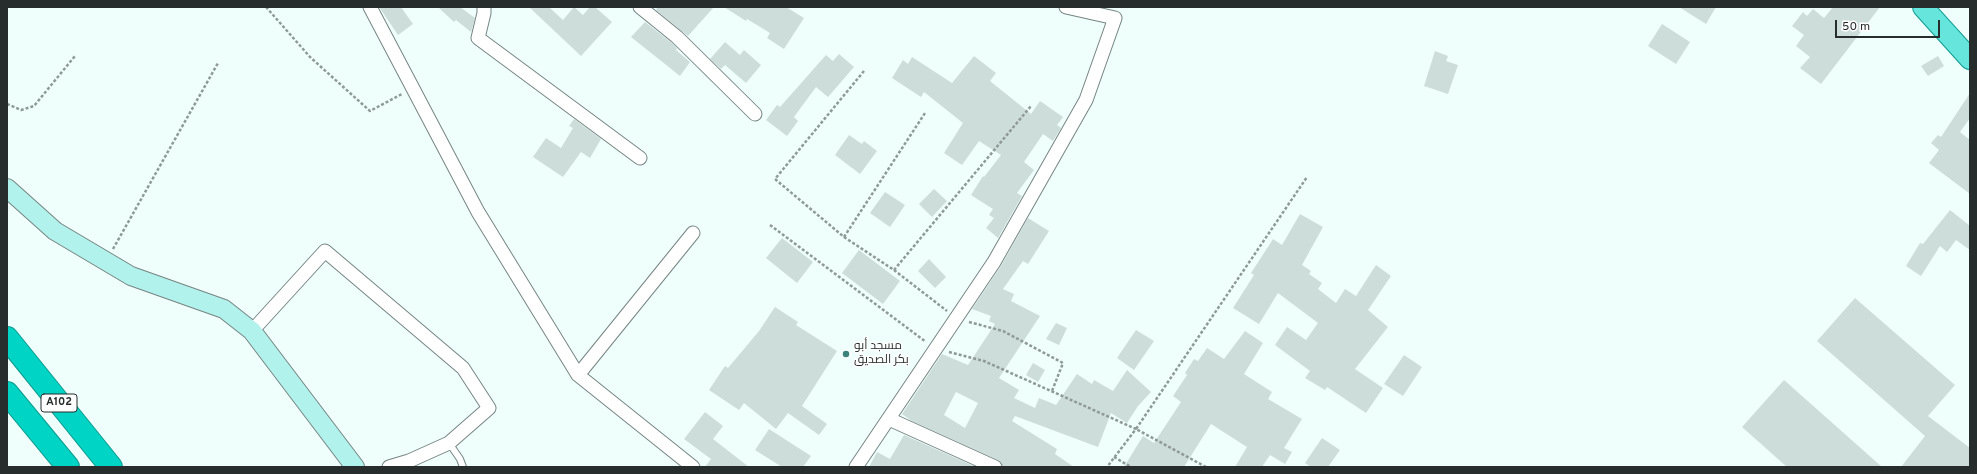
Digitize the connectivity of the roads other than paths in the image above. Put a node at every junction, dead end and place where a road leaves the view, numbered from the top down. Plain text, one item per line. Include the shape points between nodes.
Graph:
1 (370, 7) edge
2 (484, 7) edge
3 (640, 7) edge
4 (1066, 7) edge
5 (1923, 7) edge
6 (1970, 59) edge
7 (755, 114) dead end
8 (640, 158) dead end
9 (7, 188) edge
10 (693, 233) dead end
11 (252, 331) junction
12 (7, 338) edge
13 (578, 375) junction
14 (7, 393) edge
15 (889, 419) junction
16 (449, 443) junction
17 (68, 467) edge
18 (111, 467) edge
19 (355, 467) edge
20 (389, 467) edge
21 (462, 467) edge
22 (693, 467) edge
23 (856, 467) edge
24 (995, 467) edge

1 - 13 street via 478,212
2 - 8 street via 478,38
3 - 7 street via 677,37
4 - 15 street via 1115,18 1086,100 994,262
5 - 6 main road
9 - 11 main road via 55,231 131,276 224,309
10 - 13 street
11 - 16 street via 325,251 464,368 489,408
11 - 19 main road
12 - 18 highway, A102
13 - 22 street
14 - 17 highway, A102
15 - 23 street
15 - 24 street
16 - 20 street
16 - 21 lane via 460,459

